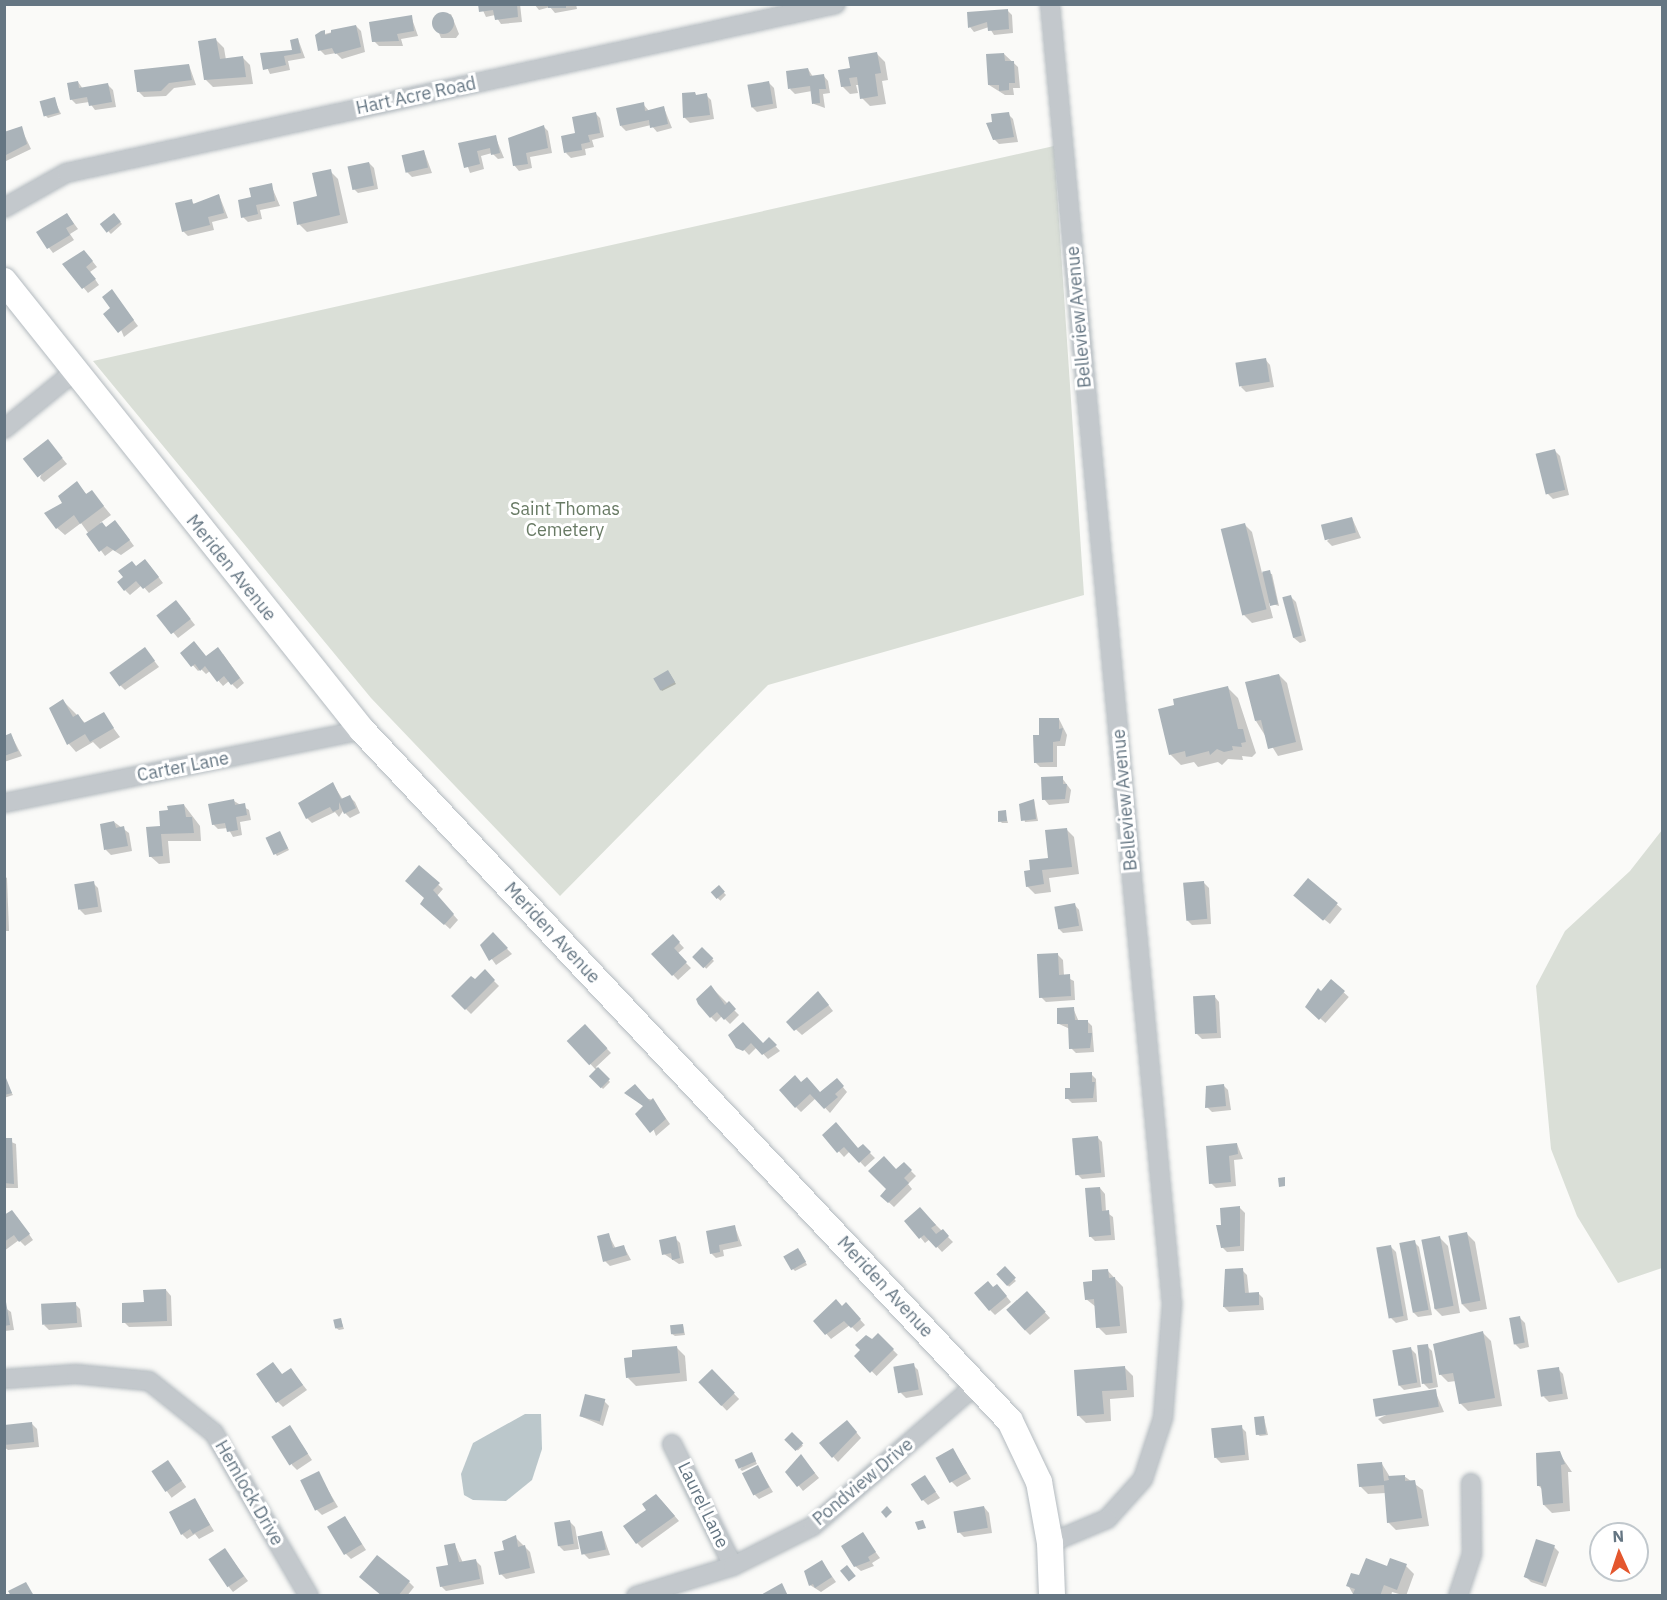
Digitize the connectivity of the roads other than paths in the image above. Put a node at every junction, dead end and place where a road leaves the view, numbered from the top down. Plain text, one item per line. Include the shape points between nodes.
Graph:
1 (836, 4) edge
2 (1050, 4) edge
3 (4, 208) edge
4 (4, 281) edge
5 (74, 372) junction
6 (4, 429) edge
7 (362, 730) junction
8 (4, 803) edge
9 (4, 1379) edge
10 (976, 1384) junction
11 (672, 1444) dead end
12 (1471, 1483) dead end
13 (1050, 1543) junction
14 (733, 1566) junction
15 (309, 1596) edge
16 (636, 1596) edge
17 (1052, 1596) edge
18 (1458, 1596) edge

1 - 3 street, Hart Acre Road via 66,173
2 - 13 street, Belleview Avenue via 1172,1304 1163,1418 1143,1479 1107,1519
4 - 5 main road, Meriden Avenue
5 - 6 street
5 - 7 main road, Meriden Avenue
7 - 8 street, Carter Lane
7 - 10 main road, Meriden Avenue
9 - 15 street, Hemlock Drive via 76,1374 149,1381 214,1433
10 - 13 main road, Meriden Avenue via 1010,1421 1039,1482
10 - 14 street, Pondview Drive via 813,1526
11 - 14 street, Laurel Lane
12 - 18 street via 1472,1554
13 - 17 main road, Meriden Avenue
14 - 16 street, Pondview Drive

